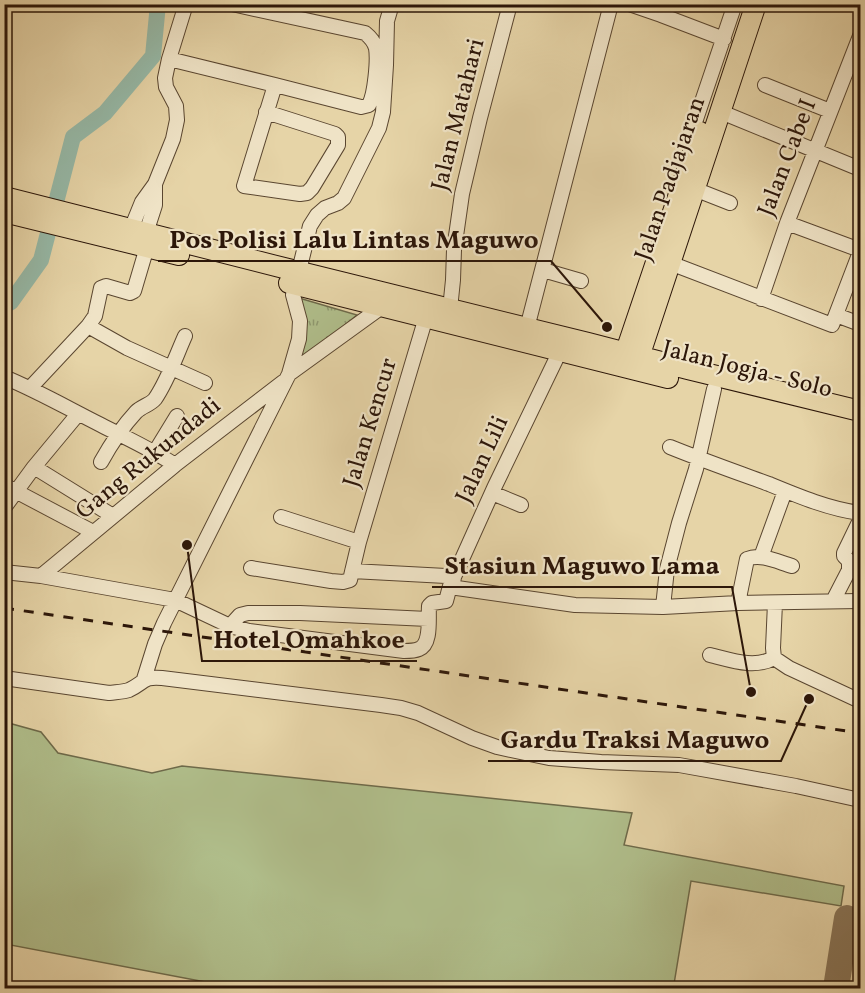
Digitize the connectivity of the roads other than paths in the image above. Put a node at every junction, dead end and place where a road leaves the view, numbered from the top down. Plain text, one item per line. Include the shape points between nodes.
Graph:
1 (186, 4) edge
2 (231, 4) edge
3 (392, 4) edge
4 (510, 4) edge
5 (611, 4) edge
6 (629, 4) edge
7 (735, 4) edge
8 (743, 4) edge
9 (756, 4) edge
10 (763, 4) edge
11 (663, 10) edge
12 (861, 36) edge
13 (724, 39) junction
14 (169, 59) junction
15 (275, 84) junction
16 (765, 85) dead end
17 (830, 111) junction
18 (266, 112) junction
19 (726, 114) junction
20 (815, 150) junction
21 (861, 169) edge
22 (4, 197) edge
23 (690, 198) junction
24 (730, 203) dead end
25 (34, 211) junction
26 (4, 212) edge
27 (677, 221) junction
28 (787, 223) junction
29 (141, 236) junction
30 (861, 251) edge
31 (670, 263) junction
32 (543, 270) junction
33 (297, 278) junction
34 (581, 281) dead end
35 (761, 298) junction
36 (384, 300) junction
37 (450, 309) junction
38 (836, 315) junction
39 (645, 316) junction
40 (426, 317) junction
41 (861, 324) edge
42 (88, 326) junction
43 (527, 328) junction
44 (185, 336) dead end
45 (588, 343) junction
46 (560, 351) junction
47 (630, 361) junction
48 (172, 368) junction
49 (683, 368) junction
50 (4, 377) edge
51 (288, 377) junction
52 (205, 383) dead end
53 (30, 388) junction
54 (714, 389) junction
55 (861, 411) edge
56 (78, 414) junction
57 (177, 416) dead end
58 (861, 423) edge
59 (117, 434) junction
60 (670, 447) dead end
61 (155, 452) junction
62 (698, 459) junction
63 (101, 462) dead end
64 (175, 465) junction
65 (34, 466) junction
66 (11, 488) edge
67 (784, 491) junction
68 (492, 493) junction
69 (521, 505) dead end
70 (4, 508) edge
71 (860, 513) edge
72 (113, 516) junction
73 (281, 517) dead end
74 (861, 520) edge
75 (93, 532) junction
76 (359, 542) junction
77 (761, 557) junction
78 (792, 566) dead end
79 (251, 568) dead end
80 (352, 571) junction
81 (4, 572) edge
82 (41, 576) junction
83 (452, 582) junction
84 (175, 600) junction
85 (832, 601) junction
86 (861, 601) edge
87 (738, 603) junction
88 (775, 603) junction
89 (663, 607) junction
90 (428, 619) junction
91 (230, 626) junction
92 (710, 655) dead end
93 (774, 658) junction
94 (4, 678) edge
95 (144, 679) junction
96 (861, 701) edge
97 (861, 800) edge

1 - 14 street
2 - 15 street via 365,33 374,42 376,67 369,105 361,107
3 - 33 street via 387,21 379,128 344,198 317,214 310,226
4 - 37 street, Jalan Matahari via 462,194
5 - 32 street
6 - 11 street
7 - 13 street
8 - 23 highway, Jalan Padjajaran
9 - 23 highway, Jalan Padjajaran
10 - 19 street
11 - 13 street
12 - 17 street, Jalan Cabe I
13 - 23 street via 676,182
14 - 15 street
14 - 29 street via 166,87 176,106 177,120 155,184 142,202
15 - 18 street
16 - 17 street
17 - 20 street, Jalan Cabe I
18 - 18 street via 338,137 338,145 307,193 244,186
19 - 20 street
19 - 23 street
20 - 21 street
20 - 28 street, Jalan Cabe I
22 - 25 highway
23 - 24 street
23 - 27 highway, Jalan Padjajaran
25 - 26 highway
25 - 29 highway
27 - 31 highway, Jalan Padjajaran
27 - 39 highway, Jalan Padjajaran
28 - 30 street
28 - 35 street, Jalan Cabe I
29 - 33 highway
29 - 42 street via 134,291 103,286 95,316
30 - 38 street
31 - 35 street
31 - 39 highway, Jalan Padjajaran
32 - 34 street
32 - 43 street
33 - 36 highway
33 - 51 street via 293,300 300,321 299,339
35 - 38 street via 832,325
36 - 37 highway
36 - 40 highway
36 - 51 street, Gang Rukundadi
37 - 43 highway
38 - 41 street
39 - 45 highway via 618,336
39 - 47 highway, Jalan Padjajaran
39 - 49 highway via 658,344
40 - 46 highway
40 - 76 street, Jalan Kencur
42 - 48 street
42 - 53 street
43 - 45 highway
44 - 48 street
45 - 47 highway
46 - 47 highway
46 - 68 street, Jalan Lili
47 - 49 highway, Jalan Jogja - Solo
47 - 54 highway, Jalan Jogja - Solo
48 - 52 street
48 - 59 street via 153,401 141,407
49 - 55 highway, Jalan Jogja - Solo
50 - 53 street
51 - 64 street, Gang Rukundadi
51 - 84 street
53 - 56 street
54 - 58 highway, Jalan Jogja - Solo
54 - 62 street
56 - 59 street
56 - 65 street
57 - 61 street
59 - 61 street
59 - 63 street
60 - 62 street
61 - 64 street
62 - 67 street
62 - 89 street via 667,570
64 - 72 street, Gang Rukundadi
65 - 66 street
65 - 72 street
66 - 70 street
66 - 75 street
67 - 71 street via 841,511
67 - 77 street
68 - 69 street
68 - 83 street, Jalan Lili
72 - 75 street, Gang Rukundadi
73 - 76 street
74 - 85 street via 844,553 849,570
75 - 82 street, Gang Rukundadi
76 - 80 street, Jalan Kencur
77 - 78 street
77 - 87 street via 747,559
79 - 80 street via 343,582 350,580
80 - 83 street
81 - 82 street
82 - 84 street
83 - 89 street via 575,604
83 - 90 street via 446,601 430,604
84 - 91 street
84 - 95 street
85 - 86 street
85 - 88 street
87 - 88 street
87 - 89 street
88 - 93 street
90 - 91 street via 248,613 240,615
90 - 91 street via 428,638 415,651 287,637
92 - 93 street via 755,664
93 - 96 street
94 - 95 street via 109,693 132,689
95 - 97 street via 154,677 381,705 418,713 472,738 521,753 578,761 679,765

